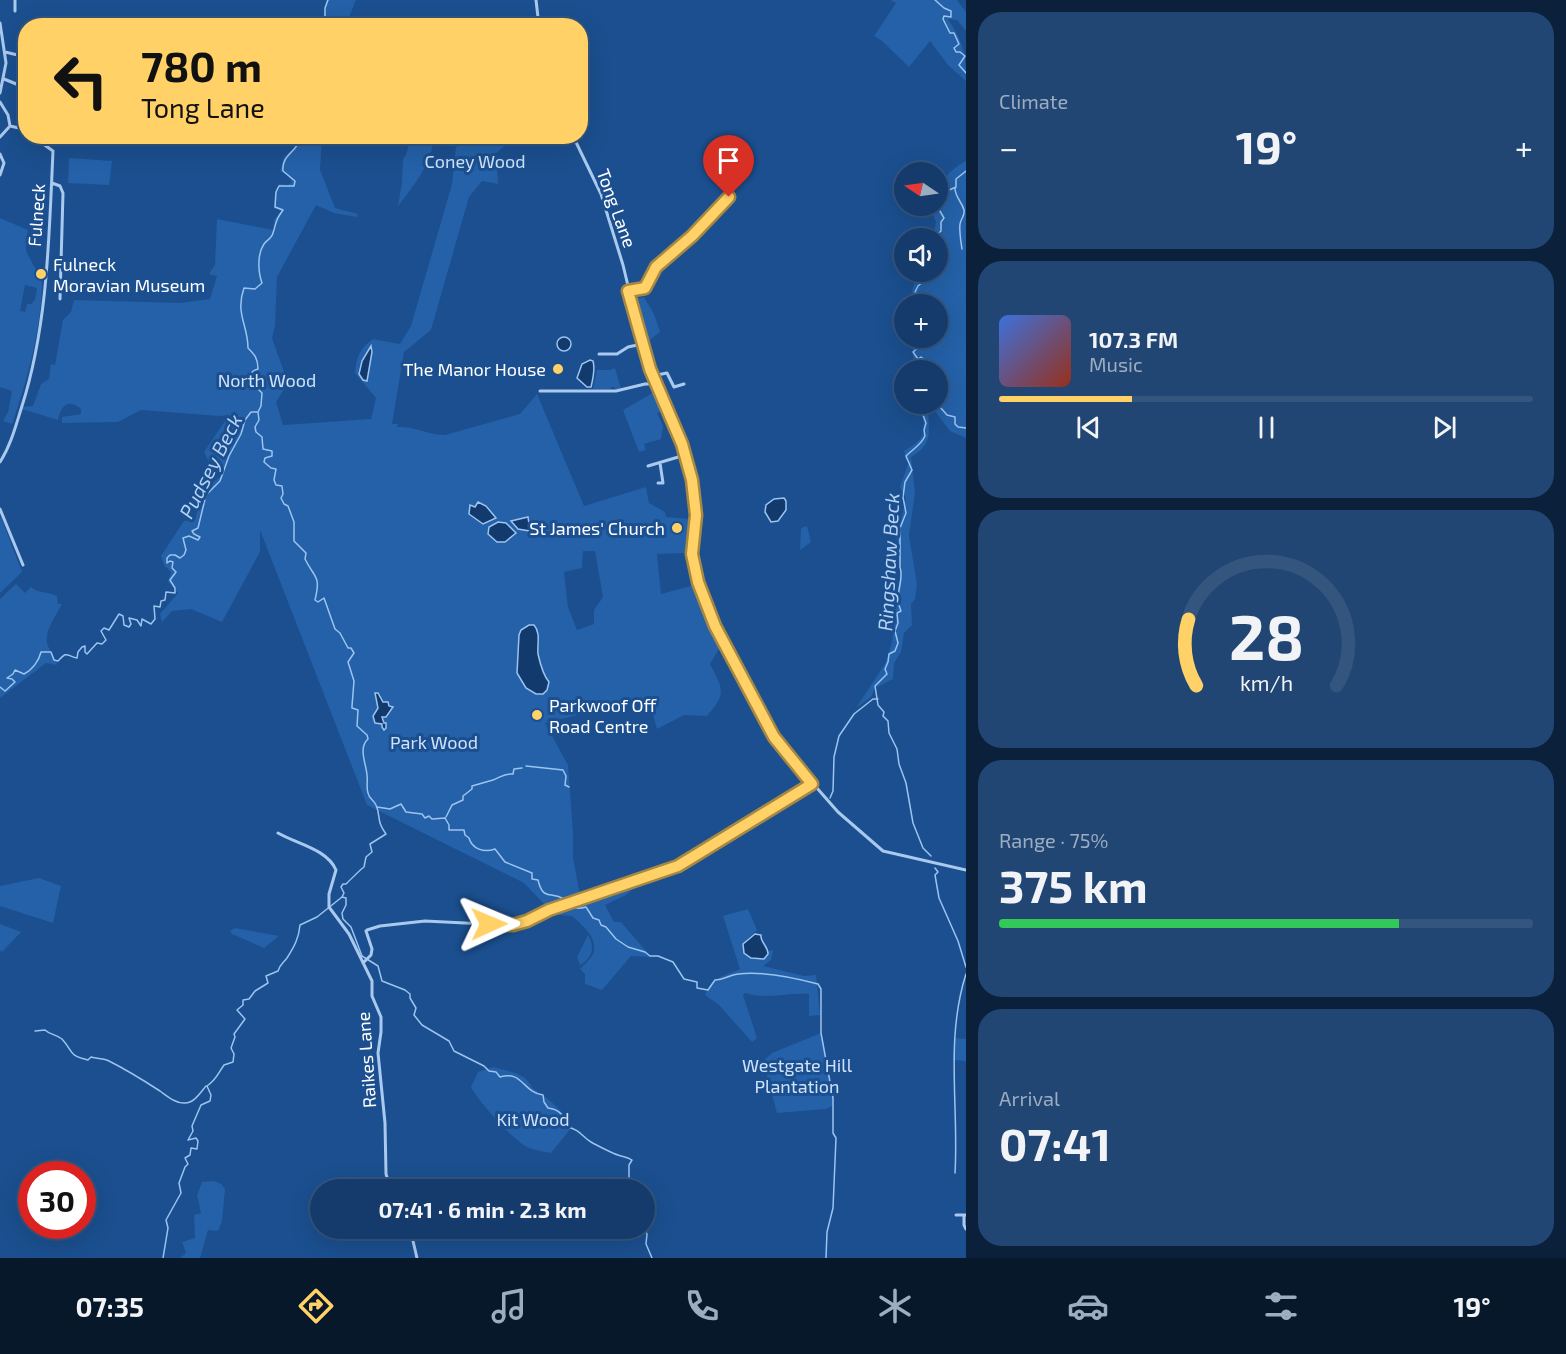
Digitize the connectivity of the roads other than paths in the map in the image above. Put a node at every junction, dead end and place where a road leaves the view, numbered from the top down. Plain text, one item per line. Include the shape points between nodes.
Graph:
1 (15, 0) edge
2 (536, 0) edge
3 (15, 11) dead end
4 (538, 18) edge
5 (0, 23) edge
6 (1, 36) edge
7 (5, 52) junction
8 (18, 55) edge
9 (4, 79) junction
10 (18, 85) edge
11 (0, 93) edge
12 (0, 102) edge
13 (10, 126) junction
14 (18, 128) edge
15 (0, 137) edge
16 (43, 144) edge
17 (577, 144) edge
18 (0, 153) edge
19 (0, 175) edge
20 (52, 183) junction
21 (729, 197) dead end
22 (628, 291) junction
23 (60, 299) dead end
24 (642, 344) junction
25 (599, 354) dead end
26 (652, 376) junction
27 (656, 384) junction
28 (684, 384) dead end
29 (540, 392) dead end
30 (685, 455) junction
31 (0, 462) edge
32 (660, 463) junction
33 (648, 466) dead end
34 (658, 483) dead end
35 (0, 509) edge
36 (23, 565) dead end
37 (812, 784) junction
38 (278, 834) dead end
39 (966, 870) edge
40 (363, 963) junction
41 (388, 1179) edge
42 (956, 1215) dead end
43 (965, 1215) edge
44 (966, 1229) edge
45 (413, 1239) edge
46 (417, 1258) edge

1 - 3 street
2 - 4 street
5 - 6 street
6 - 7 street
7 - 8 street
7 - 9 street
9 - 10 street
9 - 11 street
12 - 13 street
13 - 14 street
13 - 15 street
16 - 20 street, Fulneck via 53,151
17 - 22 street, Tong Lane via 601,194
18 - 19 street via 4,163
20 - 23 street via 60,186 63,193
20 - 31 street, Fulneck via 44,306 21,410
21 - 22 street via 656,267 645,288
22 - 24 street, Tong Lane
24 - 25 street via 617,354
24 - 26 street, Tong Lane
26 - 27 street, Tong Lane
26 - 28 street via 666,373 674,387
27 - 29 street via 616,391
27 - 30 street, Tong Lane
30 - 32 street
30 - 37 street, Tong Lane via 696,508 692,543 698,582 715,626 774,737
32 - 33 street
32 - 34 street via 663,483
35 - 36 street
37 - 39 street, Tong Lane via 883,851
37 - 40 street via 678,866 568,903 534,919 513,925 425,921 370,928 366,931 371,956
38 - 40 street, Raikes Lane via 333,862 336,870 329,909 349,934
40 - 41 street, Raikes Lane via 381,1017 378,1053
42 - 43 street
43 - 44 street
45 - 46 street

